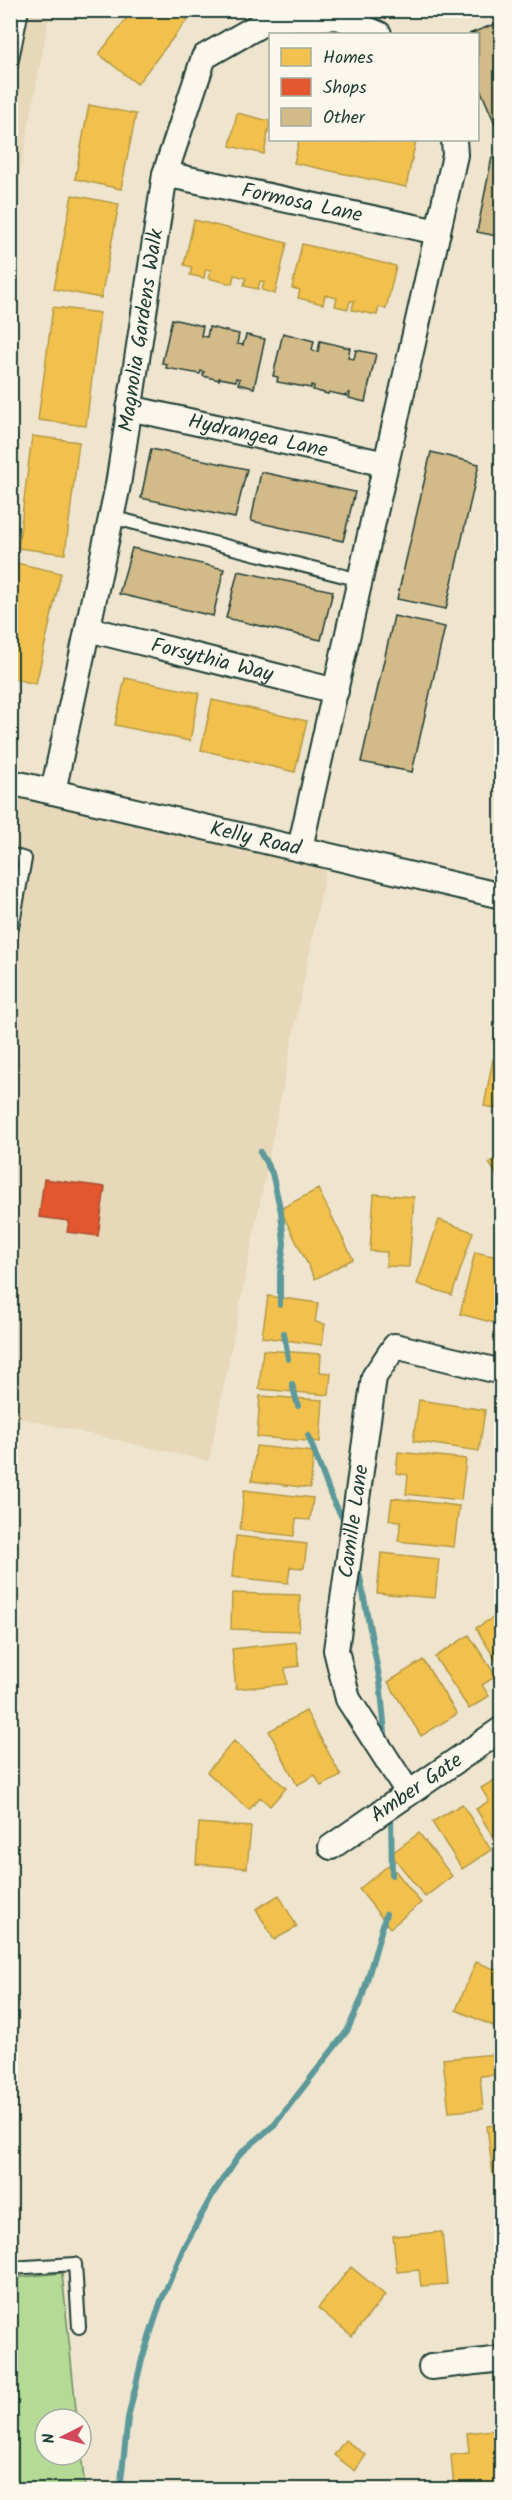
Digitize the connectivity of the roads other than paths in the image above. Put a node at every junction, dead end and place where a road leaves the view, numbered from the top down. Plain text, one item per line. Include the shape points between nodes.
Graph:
1 (22, 10) edge
2 (377, 33) edge
3 (10, 69) edge
4 (454, 141) edge
5 (165, 174) junction
6 (438, 232) junction
7 (129, 408) junction
8 (386, 464) junction
9 (111, 517) junction
10 (360, 580) junction
11 (88, 629) junction
12 (336, 691) junction
13 (10, 783) edge
14 (53, 792) junction
15 (300, 848) junction
16 (10, 854) edge
17 (501, 896) edge
18 (10, 938) edge
19 (501, 1372) edge
20 (501, 1729) edge
21 (408, 1792) junction
22 (331, 1847) dead end
23 (10, 2268) edge
24 (79, 2326) dead end
25 (501, 2359) edge
26 (431, 2367) dead end

1 - 3 lane
2 - 5 street, Magnolia Gardens Walk via 338,17 267,21 204,57
4 - 6 street via 455,155
5 - 6 street, Formosa Lane
5 - 7 street, Magnolia Gardens Walk
6 - 8 street
7 - 8 street, Hydrangea Lane
7 - 9 street, Magnolia Gardens Walk
8 - 10 street
9 - 10 lane
9 - 11 street, Magnolia Gardens Walk
10 - 12 street
11 - 12 street, Forsythia Way
11 - 14 street, Magnolia Gardens Walk
12 - 15 street
13 - 14 street, Kelly Road
14 - 15 street, Kelly Road
15 - 17 street, Kelly Road
16 - 18 lane via 25,860
19 - 21 street, Camille Lane via 395,1346 374,1377 336,1650 348,1699
20 - 21 street, Amber Gate
21 - 22 street, Amber Gate
23 - 24 lane via 75,2264
25 - 26 street

